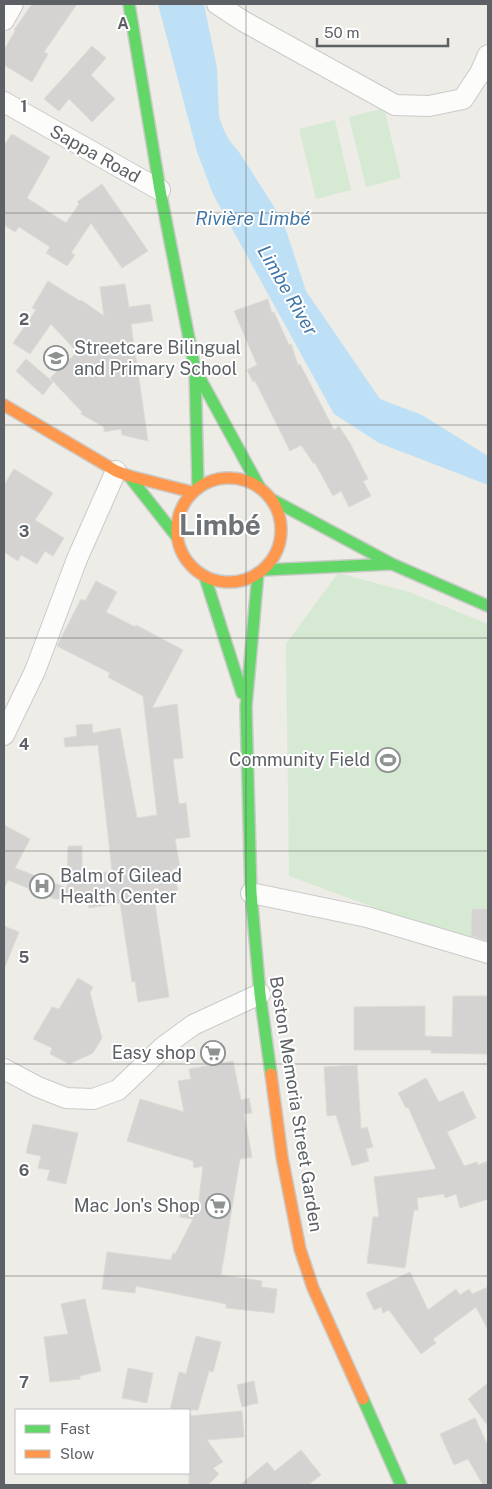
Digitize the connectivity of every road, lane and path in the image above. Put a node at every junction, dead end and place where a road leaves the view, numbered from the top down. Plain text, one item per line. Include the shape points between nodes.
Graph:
1 (13, 4) edge
2 (129, 4) edge
3 (218, 4) edge
4 (4, 20) edge
5 (488, 55) edge
6 (4, 102) edge
7 (160, 190) junction
8 (195, 369) junction
9 (4, 405) edge
10 (123, 474) junction
11 (260, 488) junction
12 (195, 490) junction
13 (271, 498) junction
14 (177, 537) junction
15 (392, 564) junction
16 (260, 572) junction
17 (206, 577) junction
18 (488, 606) edge
19 (246, 706) junction
20 (4, 735) edge
21 (251, 893) junction
22 (488, 953) edge
23 (260, 994) junction
24 (4, 1069) edge
25 (402, 1485) edge

1 - 4 street
2 - 7 main road
3 - 5 street via 251,26 396,105 429,106 463,99
6 - 7 street, Sappa Road
7 - 8 main road
8 - 11 main road
8 - 12 main road
9 - 10 main road
10 - 12 main road
10 - 14 main road
10 - 20 street via 77,559 35,671
11 - 12 main road via 229,478 213,480
11 - 13 main road
12 - 14 main road via 182,505
13 - 15 main road
13 - 16 main road via 279,516 281,536 275,554
14 - 17 main road via 191,567
15 - 16 main road
15 - 18 main road
16 - 17 main road via 232,582
16 - 19 main road, Boston Memoria Street Garden
17 - 19 main road, Boston Memoria Street Garden
19 - 21 main road, Boston Memoria Street Garden
21 - 22 street via 367,917
21 - 23 main road, Boston Memoria Street Garden
23 - 24 street via 193,1026 163,1047 118,1090 93,1098 66,1098
23 - 25 main road, Boston Memoria Street Garden via 282,1157 300,1249 313,1288

